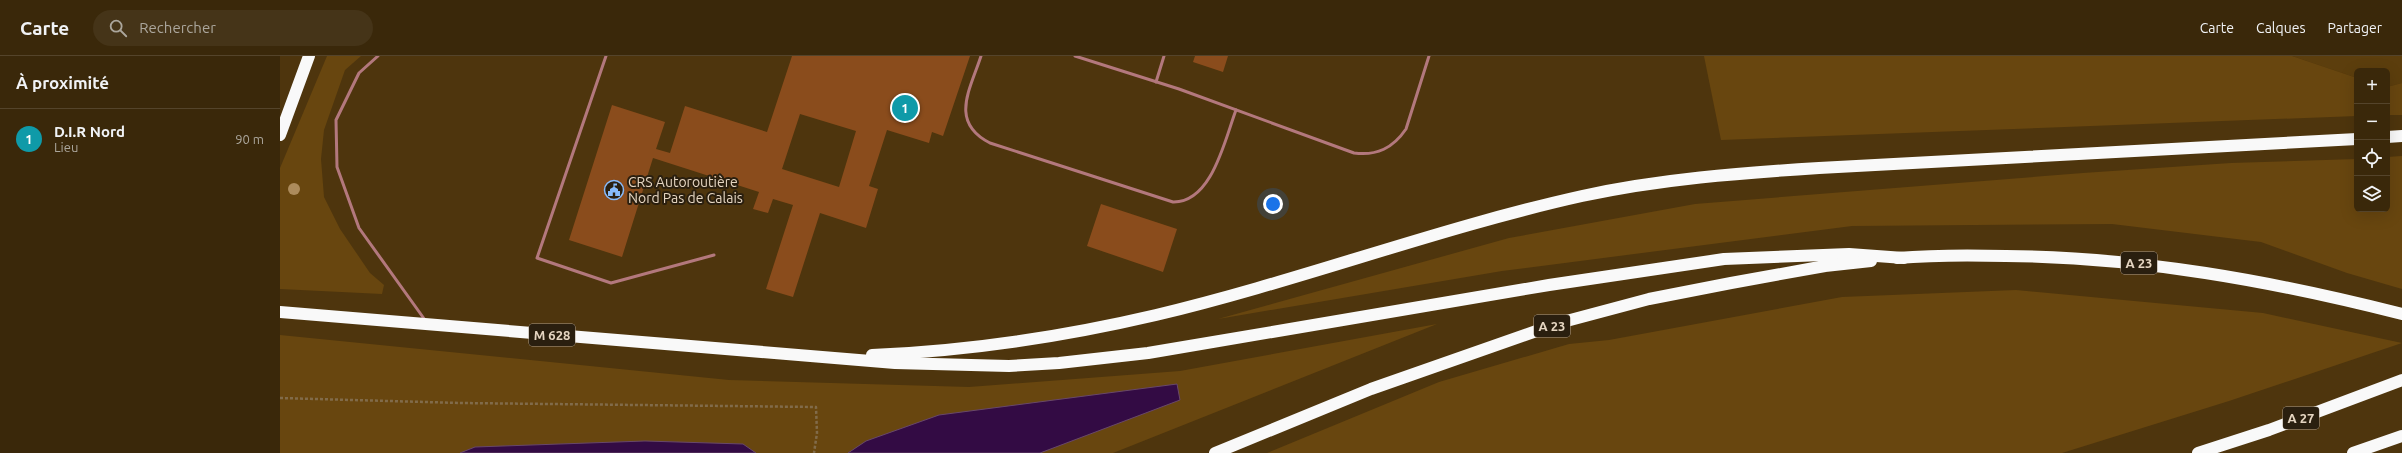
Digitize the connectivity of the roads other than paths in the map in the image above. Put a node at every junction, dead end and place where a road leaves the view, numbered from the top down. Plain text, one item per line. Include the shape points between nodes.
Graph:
1 (309, 56) edge
2 (378, 56) edge
3 (606, 56) edge
4 (981, 56) edge
5 (1076, 56) edge
6 (1164, 56) edge
7 (1429, 56) edge
8 (1156, 82) junction
9 (1236, 110) junction
10 (280, 135) edge
11 (2402, 136) edge
12 (2390, 137) edge
13 (2354, 139) edge
14 (714, 255) dead end
15 (1904, 258) junction
16 (280, 312) edge
17 (2402, 314) edge
18 (429, 324) junction
19 (825, 357) junction
20 (2402, 380) edge
21 (2402, 436) edge
22 (1215, 453) edge
23 (2198, 453) edge
24 (2353, 453) edge

1 - 10 highway
2 - 18 lane via 359,72 336,120 337,167 359,228
3 - 14 lane via 537,258 610,283
4 - 9 lane via 965,104 966,120 976,135 990,143 1173,202 1187,200 1205,185
5 - 8 lane
6 - 8 lane
7 - 9 lane via 1406,129 1393,144 1376,153 1354,153
8 - 9 lane
11 - 12 highway
13 - 19 highway via 1834,167 1745,173 1630,187 1537,207 1171,311 1068,334 939,352
15 - 17 highway, A 23 via 1966,255 2056,256 2123,261 2203,271
15 - 19 highway via 1849,254 1724,260 1550,285 1214,342 1059,363 930,366
15 - 22 highway, A 23 via 1824,266 1731,283 1648,299 1559,323 1371,389
16 - 18 highway, M 628
18 - 19 highway, M 628 via 666,346
20 - 23 highway, A 27 via 2269,430
21 - 24 highway

